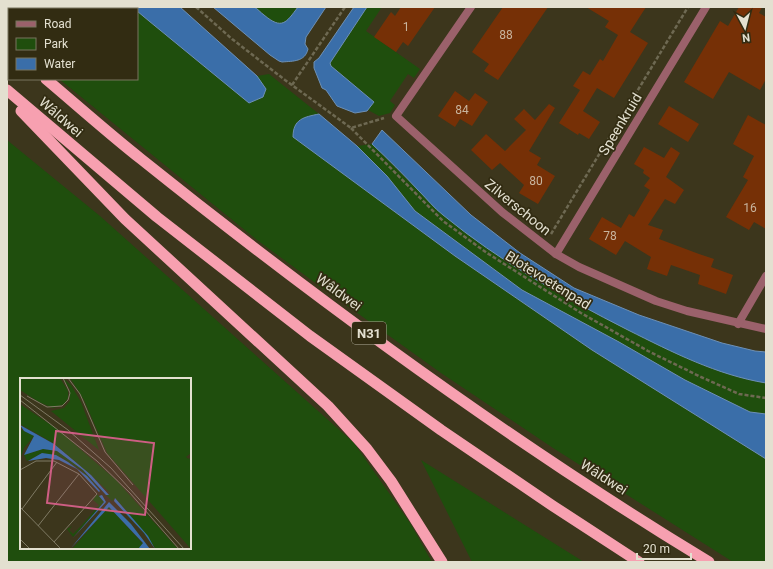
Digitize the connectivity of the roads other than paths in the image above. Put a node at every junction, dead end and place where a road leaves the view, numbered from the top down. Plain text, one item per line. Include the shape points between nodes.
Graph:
1 (471, 7) edge
2 (706, 7) edge
3 (47, 80) edge
4 (7, 90) edge
5 (7, 96) edge
6 (556, 254) junction
7 (766, 276) edge
8 (738, 324) junction
9 (766, 329) edge
10 (442, 562) edge
11 (639, 562) edge
12 (710, 562) edge

1 - 6 street, Zilverschoon via 396,116 502,212
2 - 6 street, Speenkruid
3 - 12 highway, Wâldwei / N31 via 140,158 423,373 553,462
4 - 11 highway, Wâldwei / N31 via 157,217 310,336 552,506
5 - 10 highway via 125,219 328,406 367,449 391,481
6 - 8 street, Zilverschoon via 656,301
7 - 8 street
8 - 9 street, Zilverschoon

